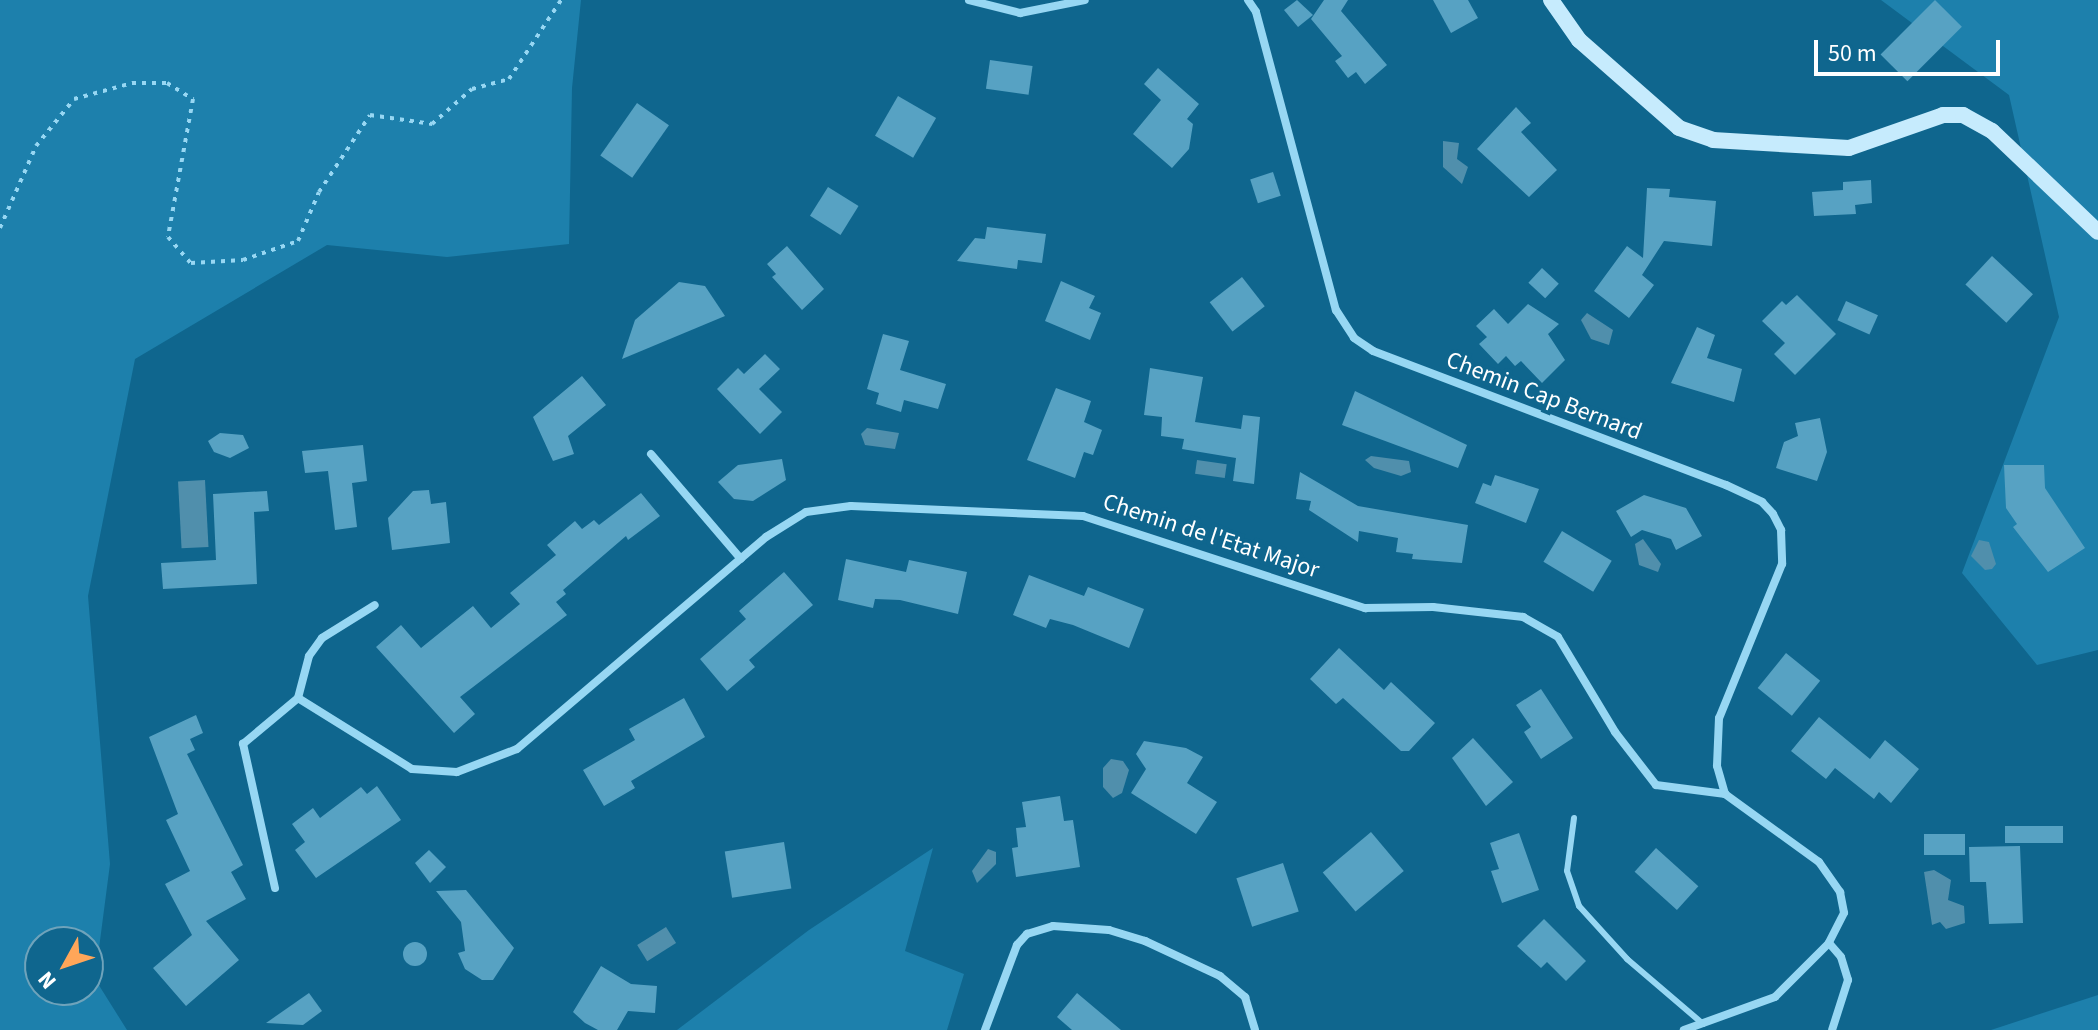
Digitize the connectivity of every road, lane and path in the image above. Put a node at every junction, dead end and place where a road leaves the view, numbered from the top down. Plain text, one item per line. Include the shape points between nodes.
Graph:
1 (561, 0) edge
2 (969, 0) edge
3 (1085, 0) edge
4 (1248, 0) edge
5 (1551, 0) edge
6 (0, 228) edge
7 (2098, 232) edge
8 (651, 454) dead end
9 (741, 559) junction
10 (375, 605) dead end
11 (298, 698) junction
12 (1725, 794) junction
13 (1574, 818) dead end
14 (275, 888) dead end
15 (1829, 943) junction
16 (1703, 1024) junction
17 (985, 1030) edge
18 (1255, 1030) edge
19 (1684, 1030) edge
20 (1832, 1030) edge

1 - 6 path via 509,79 472,89 432,124 370,115 319,192 298,241 243,260 191,263 168,237 193,99 167,83 132,83 74,99 36,146
2 - 3 street via 1000,12 1028,13
4 - 12 street, Chemin Cap Bernard via 1256,12 1336,310 1354,338 1373,351 1726,485 1762,502 1773,514 1781,530 1782,564 1719,718 1717,766
5 - 7 street via 1579,40 1679,128 1713,140 1849,148 1943,115 1963,115 1992,131
8 - 9 street
9 - 11 street, Chemin de l'Etat Major via 517,749 457,772 412,769
9 - 12 street, Chemin de l'Etat Major via 787,522 828,507 1083,516 1365,608 1433,607 1523,617 1566,647 1615,732 1656,785
10 - 11 street via 322,638 309,656
11 - 14 street via 243,744
12 - 15 street, Chemin de l'Etat Major via 1819,862 1840,892 1844,913
13 - 16 lane via 1567,871 1579,906 1627,959
15 - 16 street via 1775,997
15 - 20 street via 1841,957 1848,980
16 - 19 street
17 - 18 street via 1017,945 1027,934 1053,926 1109,930 1220,976 1245,997

